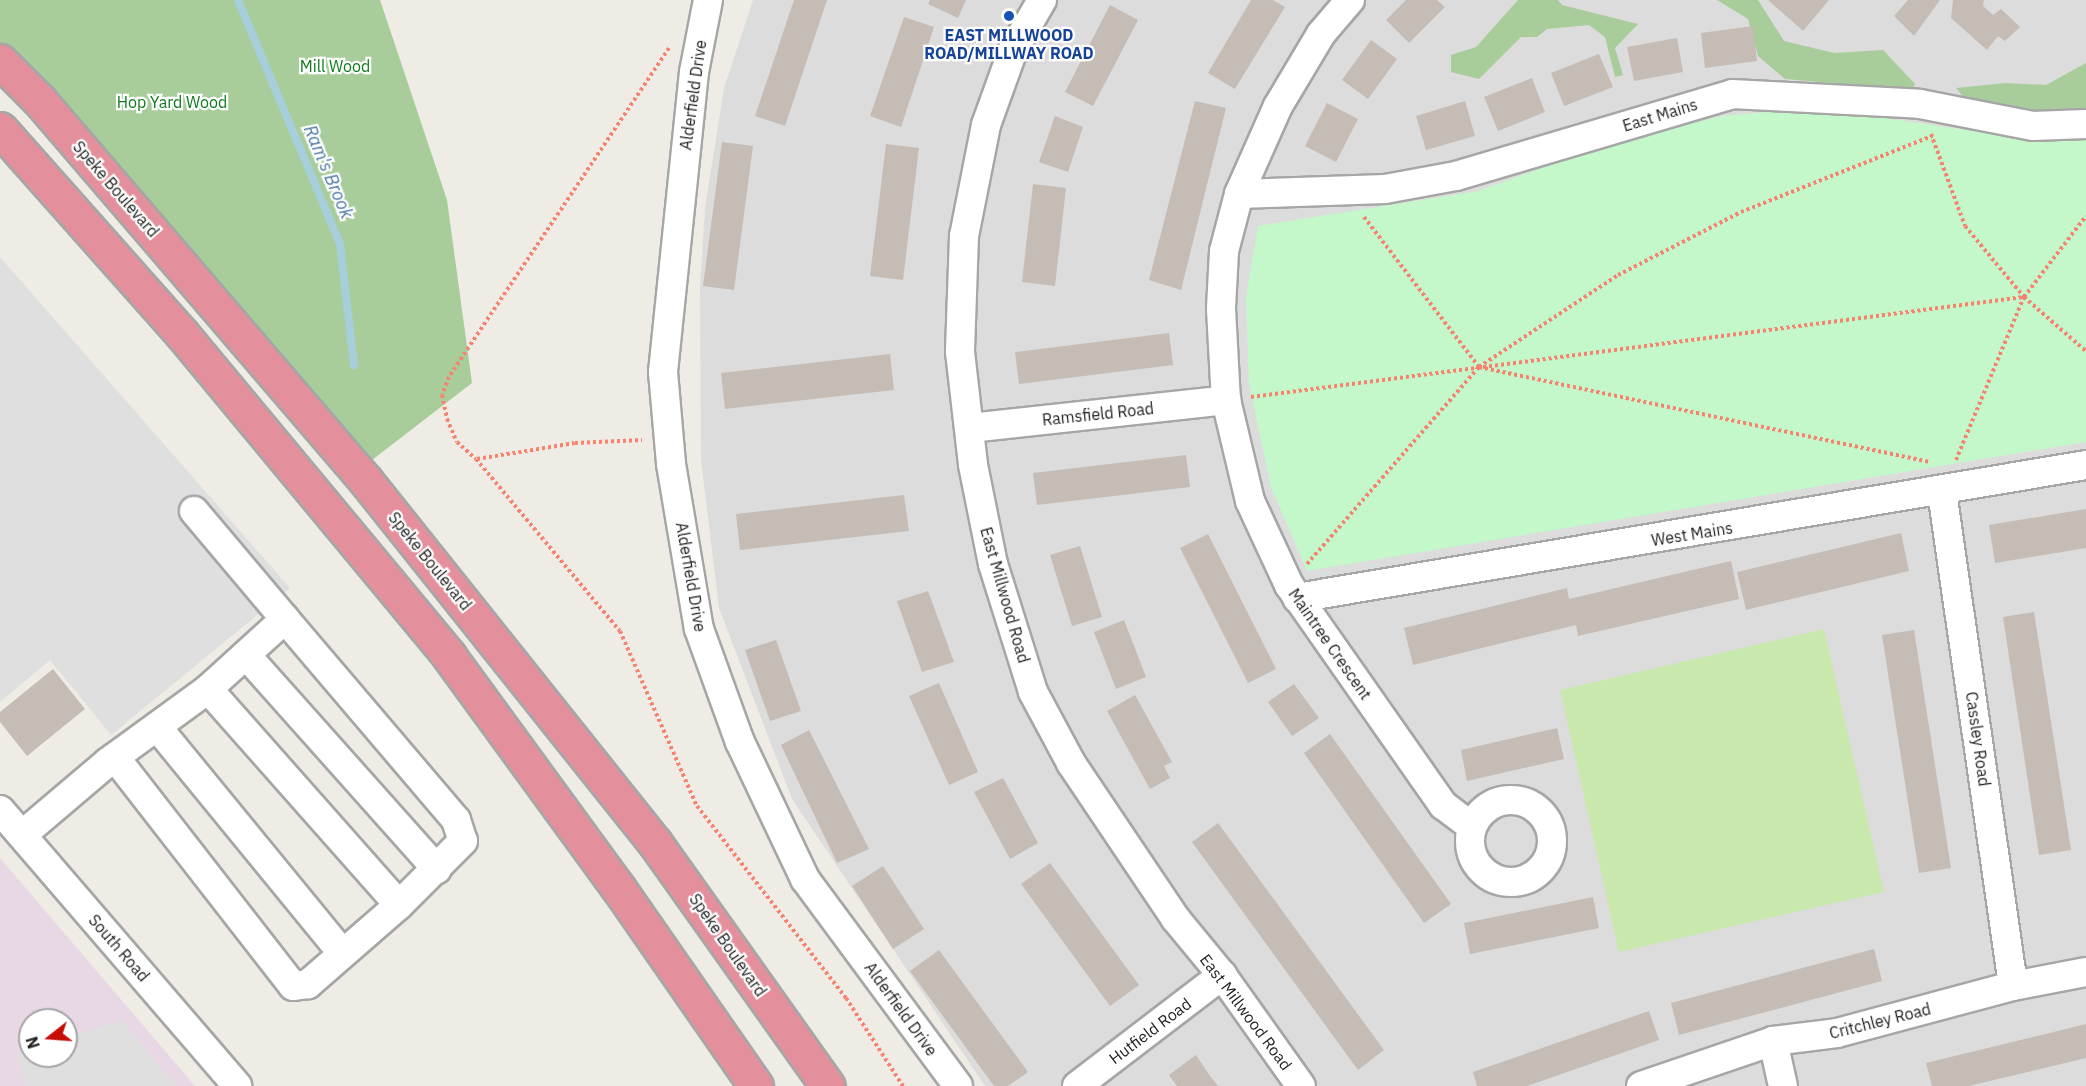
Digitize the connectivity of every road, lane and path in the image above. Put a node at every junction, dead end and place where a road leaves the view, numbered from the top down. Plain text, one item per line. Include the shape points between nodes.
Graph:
1 (708, 0) edge
2 (1042, 0) edge
3 (1350, 0) edge
4 (674, 42) dead end
5 (0, 61) edge
6 (1920, 104) junction
7 (2086, 124) edge
8 (0, 129) edge
9 (1932, 136) junction
10 (1343, 190) junction
11 (1239, 194) junction
12 (2086, 216) edge
13 (2024, 297) junction
14 (2086, 351) edge
15 (1479, 367) junction
16 (1226, 400) junction
17 (970, 428) junction
18 (669, 439) junction
19 (476, 459) junction
20 (2086, 465) edge
21 (1947, 480) junction
22 (194, 512) dead end
23 (1293, 592) junction
24 (285, 619) junction
25 (246, 656) junction
26 (208, 689) junction
27 (158, 728) junction
28 (115, 757) junction
29 (0, 810) edge
30 (1472, 827) dead end
31 (22, 835) junction
32 (437, 869) junction
33 (399, 906) junction
34 (342, 953) junction
35 (2086, 972) edge
36 (1222, 975) junction
37 (2013, 986) junction
38 (1773, 1041) junction
39 (237, 1086) edge
40 (756, 1086) edge
41 (828, 1086) edge
42 (903, 1086) edge
43 (958, 1086) edge
44 (1077, 1086) edge
45 (1301, 1086) edge
46 (1641, 1086) edge
47 (1783, 1086) edge

1 - 18 street, Alderfield Drive via 694,72 663,372
2 - 17 street, East Millwood Road via 1013,50 986,125 964,236 960,352
3 - 11 street, Maintree Crescent via 1321,34 1278,106
4 - 19 path via 449,376 442,395 447,419 457,442
5 - 41 highway, Speke Boulevard via 40,101 366,481 655,843
6 - 7 street, East Mains via 2033,126
6 - 9 path
6 - 10 street, East Mains via 1732,94 1456,176 1384,189
8 - 40 highway via 182,334 449,656
9 - 13 path via 1965,226
9 - 15 path via 1741,212 1618,274
10 - 11 street, East Mains
10 - 15 path
11 - 16 street, Maintree Crescent via 1224,251
12 - 13 path
13 - 14 path
13 - 15 path
13 - 21 path
15 - 16 path
15 - 21 path
15 - 23 path
16 - 17 street, Ramsfield Road
16 - 23 street, Maintree Crescent via 1250,501
17 - 36 street, East Millwood Road via 973,465 993,564 1033,692 1071,763 1168,909
18 - 19 path via 575,443
18 - 43 street, Alderfield Drive via 699,629 740,742 805,879
19 - 42 path via 620,631 698,806 846,998
20 - 21 street, West Mains
21 - 23 street, West Mains
21 - 37 street, Cassley Road
22 - 24 street
23 - 30 street, Maintree Crescent via 1443,805
24 - 25 street
24 - 32 street via 456,820 463,841
25 - 26 street
25 - 32 street
26 - 27 street
26 - 33 street
27 - 28 street
27 - 34 street
28 - 31 street
28 - 34 street via 286,981 300,987 308,984
29 - 31 street, South Road
31 - 39 street, South Road
32 - 33 street
33 - 34 street
35 - 37 street, Critchley Road
36 - 44 street, Hutfield Road
36 - 45 street, East Millwood Road
37 - 38 street, Critchley Road via 1837,1034
38 - 46 street, Critchley Road
38 - 47 street

